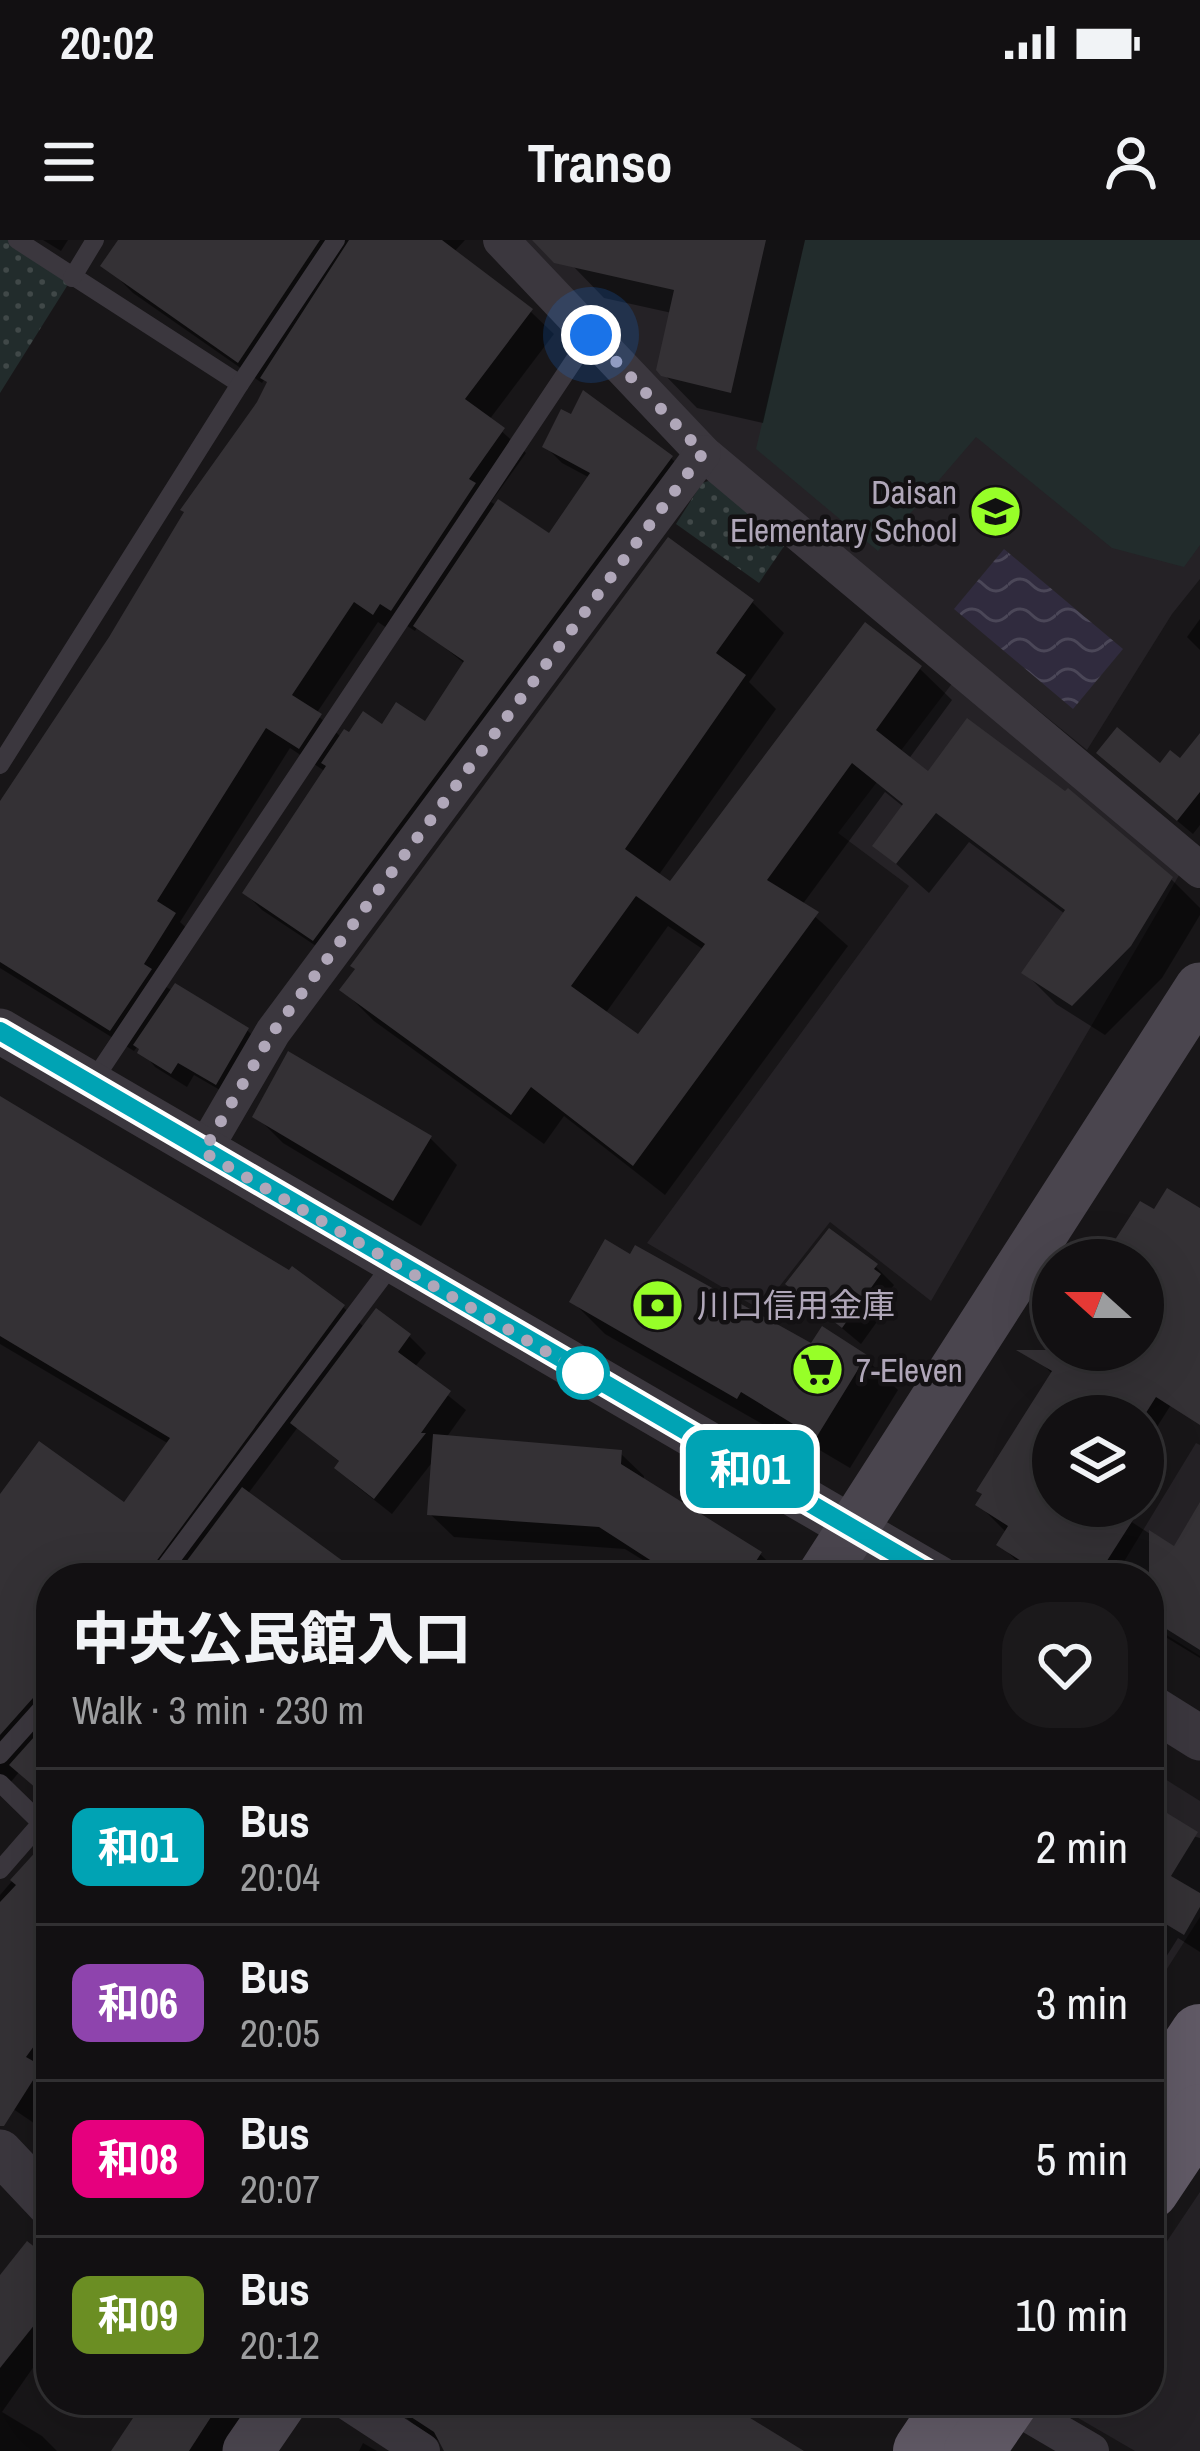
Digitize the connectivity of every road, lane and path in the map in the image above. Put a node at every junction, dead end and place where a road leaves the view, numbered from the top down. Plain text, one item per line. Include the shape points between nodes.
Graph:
1 (17, 240) edge
2 (95, 240) edge
3 (336, 240) edge
4 (501, 240) edge
5 (73, 278) junction
6 (591, 335) junction
7 (240, 384) junction
8 (703, 453) junction
9 (0, 765) edge
10 (1200, 870) edge
11 (1200, 988) edge
12 (0, 1031) edge
13 (91, 1084) junction
14 (203, 1152) junction
15 (393, 1263) junction
16 (854, 1527) junction
17 (169, 1563) edge
18 (831, 1563) edge
19 (913, 1563) edge
20 (36, 1714) edge
21 (1164, 1715) edge
22 (1200, 1738) edge
23 (0, 1755) edge
24 (0, 1783) edge
25 (36, 1817) edge
26 (36, 1828) edge
27 (0, 1870) edge
28 (1200, 2034) edge
29 (1164, 2088) edge
30 (1200, 2114) edge
31 (0, 2152) edge
32 (1164, 2168) edge
33 (36, 2190) edge
34 (273, 2415) edge
35 (367, 2415) edge
36 (972, 2415) edge
37 (986, 2415) edge
38 (1019, 2415) edge
39 (248, 2451) edge
40 (422, 2451) edge
41 (923, 2451) edge
42 (974, 2451) edge
43 (1091, 2451) edge

1 - 5 lane
2 - 5 lane
3 - 7 lane
4 - 6 street
5 - 7 lane
6 - 8 street
6 - 13 lane
7 - 9 lane
8 - 10 street
8 - 14 street via 273,1032
11 - 16 main road
12 - 13 street
13 - 14 street
14 - 15 street
15 - 16 street
15 - 17 lane
16 - 18 main road
16 - 19 street
20 - 23 lane
21 - 22 street
24 - 25 lane
26 - 27 lane
28 - 29 highway
30 - 32 highway
31 - 33 street
34 - 39 main road
35 - 40 street
36 - 41 highway
37 - 42 highway
38 - 43 street

